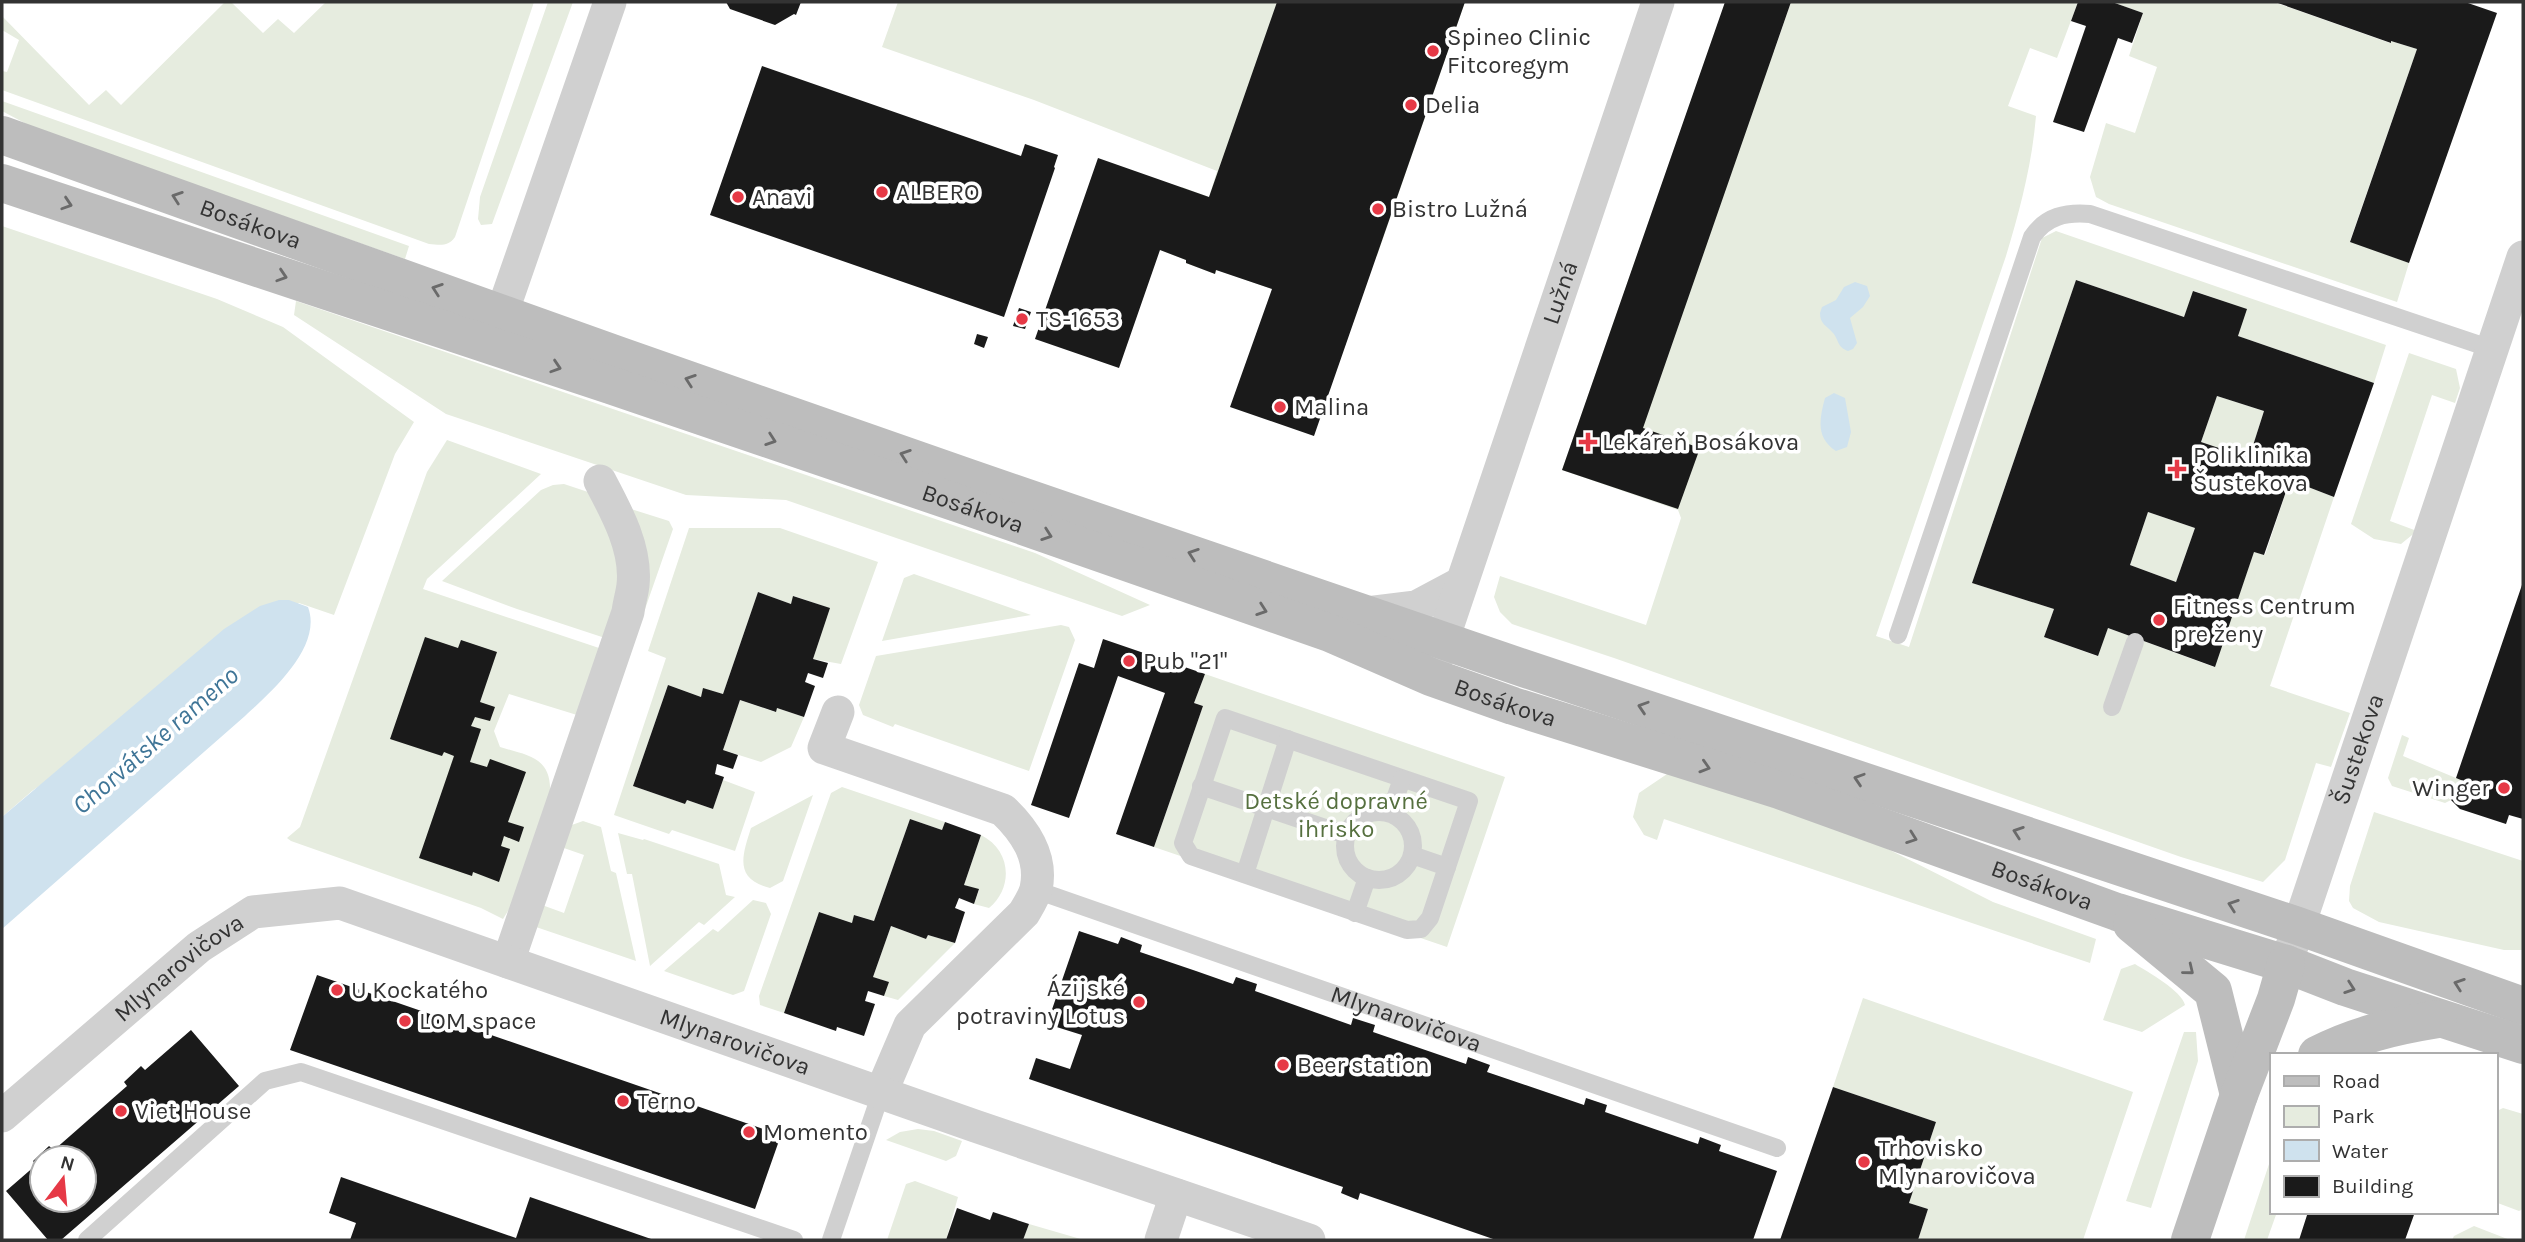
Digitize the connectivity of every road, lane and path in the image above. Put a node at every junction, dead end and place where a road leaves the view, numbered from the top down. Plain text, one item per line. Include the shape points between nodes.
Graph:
1 (610, 2) edge
2 (1658, 2) edge
3 (2, 135) edge
4 (2, 183) edge
5 (2523, 257) edge
6 (496, 329) junction
7 (2492, 349) junction
8 (600, 481) dead end
9 (1461, 583) junction
10 (1367, 613) junction
11 (1898, 635) dead end
12 (1443, 639) junction
13 (2135, 642) dead end
14 (1431, 677) junction
15 (2112, 707) dead end
16 (838, 712) dead end
17 (1288, 739) junction
18 (1402, 779) junction
19 (1201, 786) junction
20 (1267, 808) junction
21 (1390, 813) junction
22 (1346, 835) junction
23 (1412, 855) junction
24 (1447, 867) junction
25 (1245, 874) junction
26 (1367, 878) junction
27 (1036, 890) junction
28 (2117, 912) junction
29 (1355, 913) junction
30 (2298, 926) junction
31 (508, 962) junction
32 (2286, 964) junction
33 (2523, 1006) edge
34 (2442, 1018) junction
35 (2523, 1045) edge
36 (2321, 1053) edge
37 (2255, 1086) edge
38 (881, 1093) junction
39 (2, 1116) edge
40 (1777, 1148) dead end
41 (1176, 1195) junction
42 (87, 1240) edge
43 (794, 1240) edge
44 (831, 1240) edge
45 (1161, 1240) edge
46 (1309, 1240) edge
47 (2190, 1240) edge

1 - 6 street
2 - 9 street, Lužná
6 -> 3 street, Bosákova
4 -> 6 street, Bosákova
5 - 7 street, Šustekova
10 -> 6 street, Bosákova via 620,356
6 -> 14 street, Bosákova via 947,500 1330,633
7 - 11 lane via 2090,214 2052,218 2032,237
7 - 30 street, Šustekova
8 - 31 street via 620,519 634,583
9 - 10 street via 1416,607
9 - 12 street, Lužná
10 - 12 street, Bosákova
12 - 14 street, Lužná
30 -> 12 street, Bosákova
13 - 15 lane
14 -> 28 street, Bosákova via 1779,790
16 - 27 street via 824,748 1003,810 1022,828 1032,849
17 - 18 lane
17 - 19 lane via 1225,718
17 - 20 lane
18 - 21 lane
18 - 24 lane via 1469,801
19 - 20 lane
19 - 25 lane via 1182,843 1191,856
20 - 22 lane
20 - 25 lane
21 - 22 lane via 1359,817
21 - 23 lane via 1407,826
22 - 26 lane via 1350,866
23 - 24 lane
23 - 26 lane via 1399,874 1389,879
24 - 29 lane via 1430,918 1421,929 1407,930
25 - 29 lane
26 - 29 lane
27 - 38 street via 1024,914 910,1025
27 - 40 lane, Mlynarovičova
28 - 32 street, Bosákova
28 -> 37 street via 2213,990
30 - 32 street, Šustekova
33 -> 30 street, Bosákova
31 - 38 street, Mlynarovičova
31 - 39 street, Mlynarovičova via 340,903 253,912 199,947
32 -> 34 street, Bosákova
32 - 37 street, Šustekova
34 - 35 street, Bosákova
34 - 36 street via 2392,1026
37 - 47 street, Šustekova
38 - 41 street, Mlynarovičova
38 - 44 lane
41 - 45 street
41 - 46 street, Mlynarovičova
42 - 43 lane via 265,1081 301,1072

